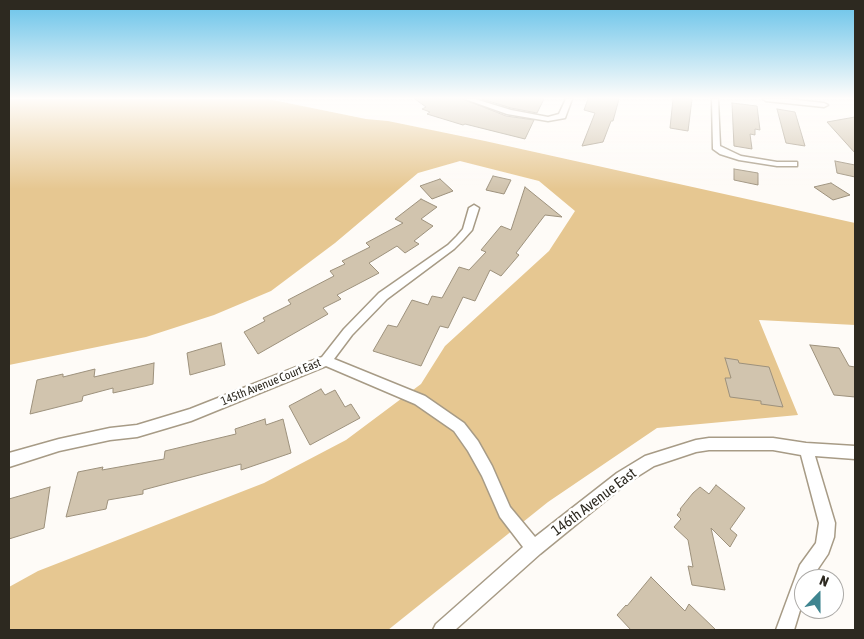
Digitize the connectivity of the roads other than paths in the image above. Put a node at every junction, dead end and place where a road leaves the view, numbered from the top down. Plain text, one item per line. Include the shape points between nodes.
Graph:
1 (715, 129) edge
2 (794, 164) dead end
3 (474, 208) dead end
4 (326, 361) junction
5 (806, 449) junction
6 (855, 452) edge
7 (9, 460) edge
8 (534, 548) junction
9 (442, 630) edge
10 (786, 630) edge

1 - 2 street via 715,144 723,152 739,158
3 - 4 street, 145th Avenue Court East via 460,238 383,296 348,332
4 - 7 street, 145th Avenue Court East via 191,415 137,431 59,445
4 - 8 street via 420,400 459,427 487,471 505,512
5 - 6 street, 146th Avenue East
5 - 8 street, 146th Avenue East via 773,444 709,444 650,461 622,478
5 - 10 street via 827,523 826,538 803,579
8 - 9 street, 146th Avenue East

